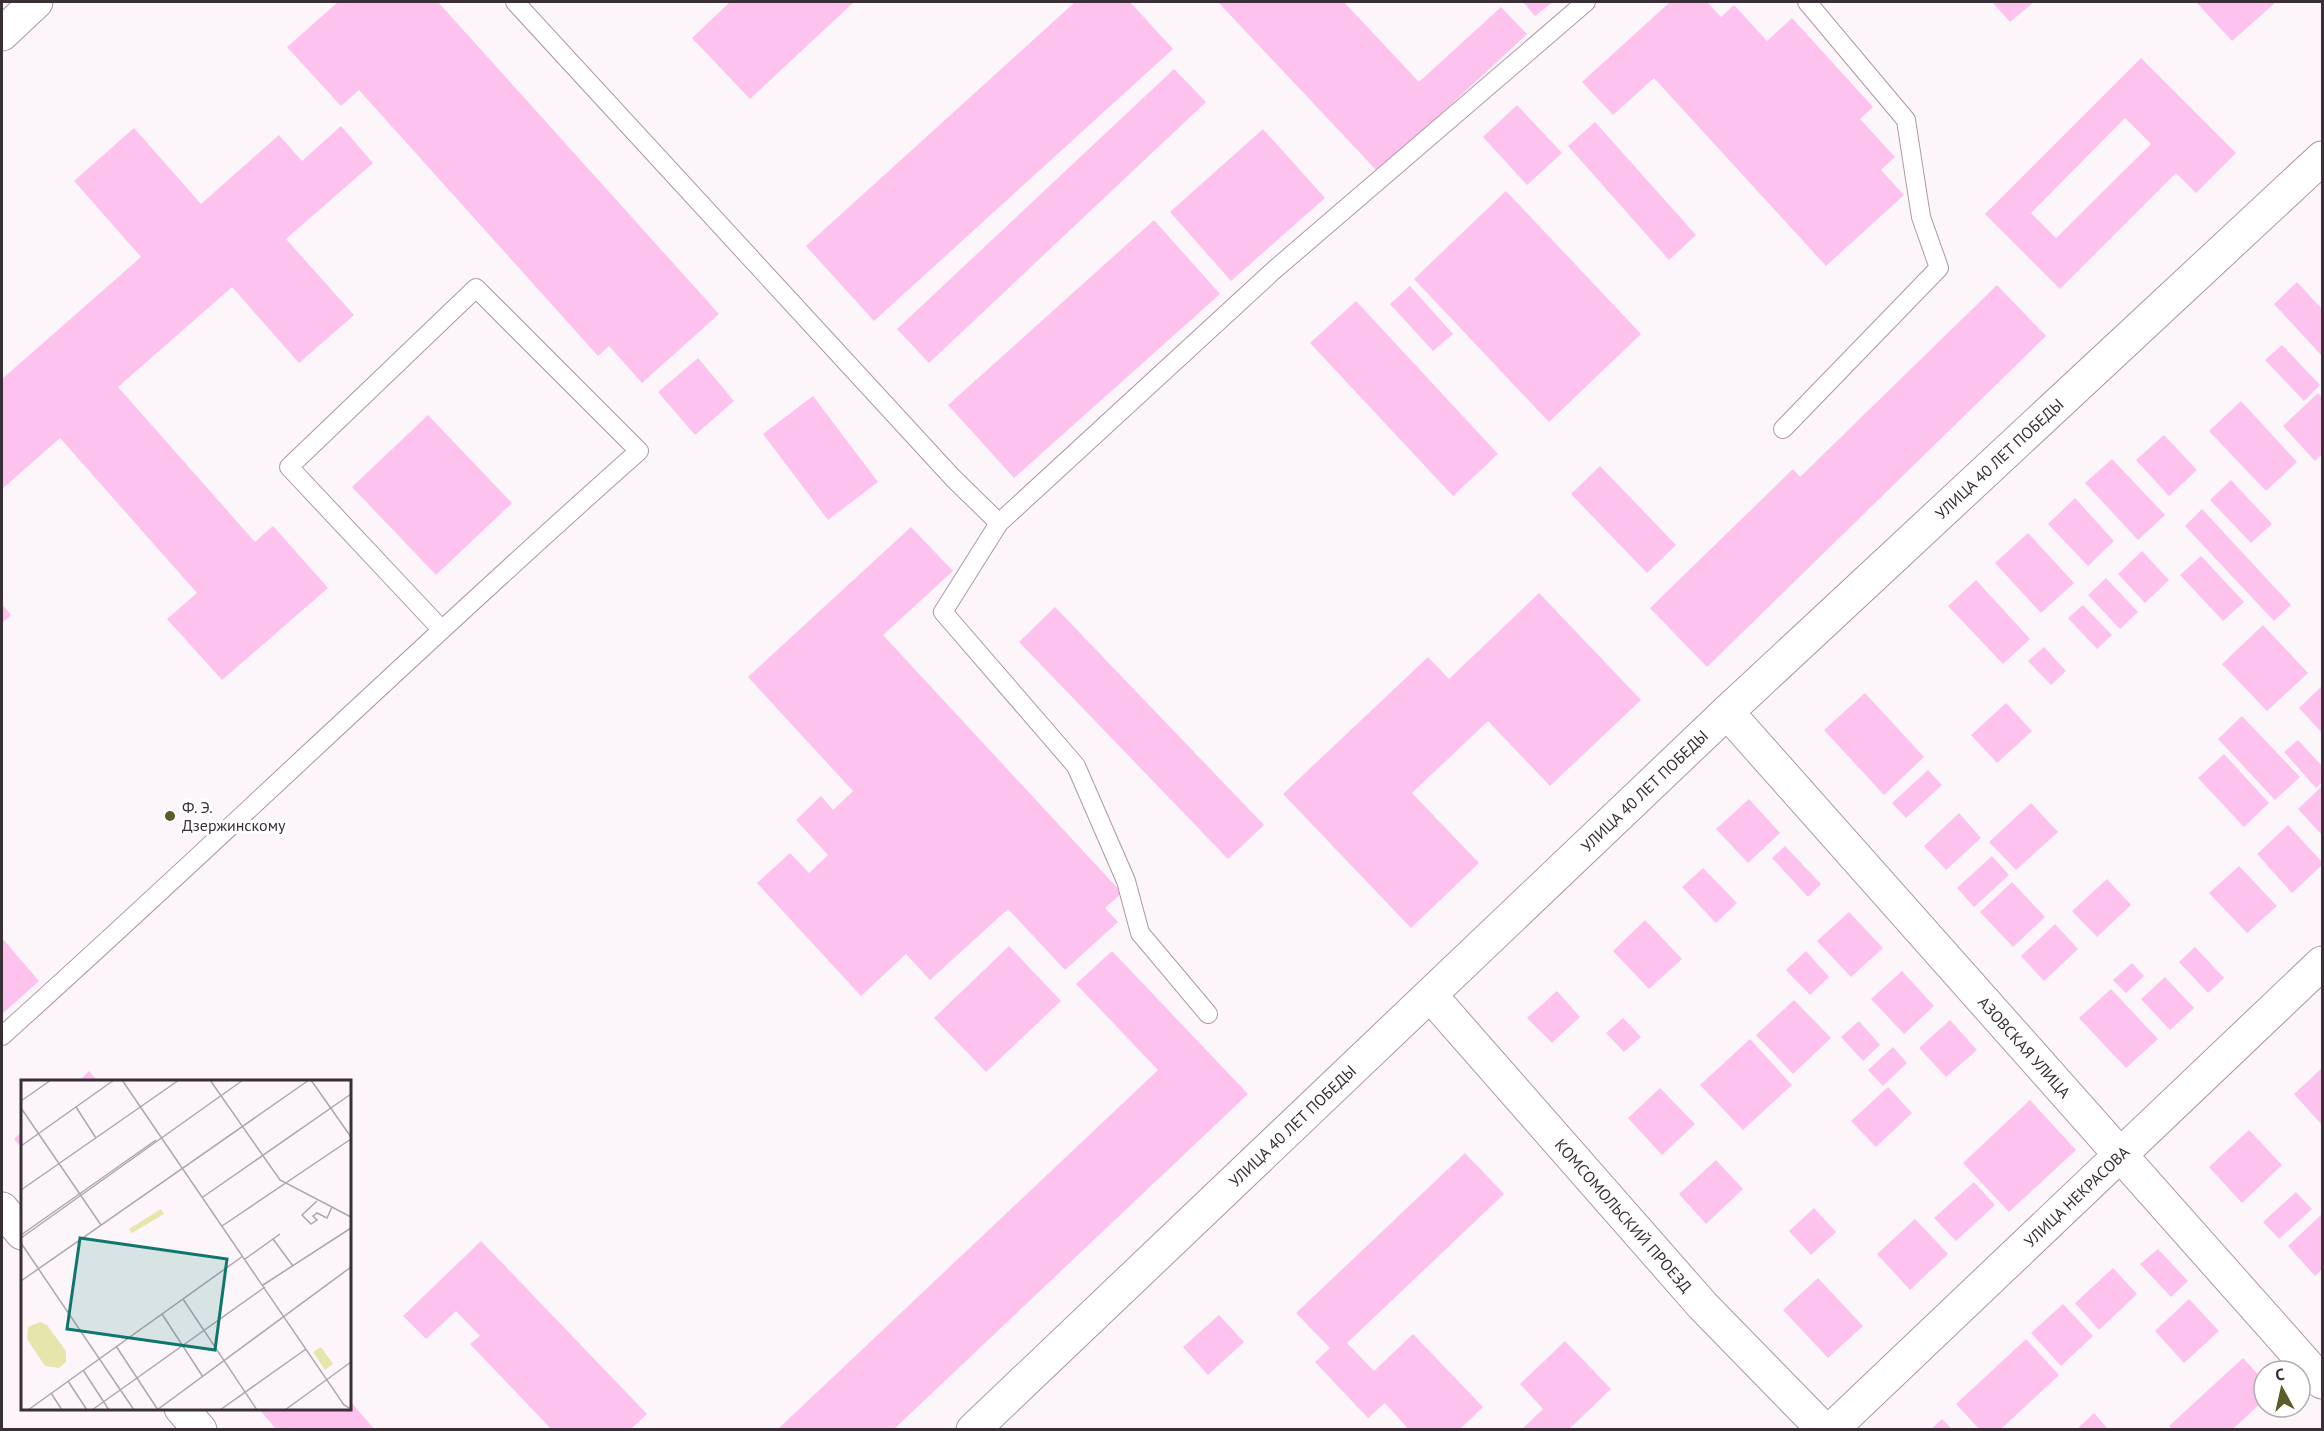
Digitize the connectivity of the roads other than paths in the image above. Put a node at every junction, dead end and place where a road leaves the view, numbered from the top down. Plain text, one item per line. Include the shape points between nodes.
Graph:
1 (36, 2) edge
2 (514, 2) edge
3 (1586, 2) edge
4 (1807, 2) edge
5 (2, 34) edge
6 (2322, 158) edge
7 (1783, 429) dead end
8 (999, 523) junction
9 (442, 630) junction
10 (1727, 712) junction
11 (2322, 963) edge
12 (1431, 996) junction
13 (1208, 1014) dead end
14 (2, 1036) edge
15 (2119, 1154) junction
16 (2, 1209) edge
17 (21, 1232) edge
18 (2322, 1382) edge
19 (183, 1410) edge
20 (200, 1430) edge
21 (973, 1430) edge
22 (1824, 1430) edge
23 (1831, 1430) edge

1 - 5 street
2 - 8 lane via 945,470
3 - 8 lane via 1273,271
4 - 7 lane via 1906,120 1921,217 1939,268
6 - 10 street, УЛИЦА 40 ЛЕТ ПОБЕДЫ
8 - 13 lane via 943,612 1076,766 1126,881 1140,933
9 - 9 lane via 639,452 476,288 289,467
9 - 14 lane
10 - 12 street, УЛИЦА 40 ЛЕТ ПОБЕДЫ
10 - 15 street, АЗОВСКАЯ УЛИЦА
11 - 15 street, УЛИЦА НЕКРАСОВА
12 - 21 street, УЛИЦА 40 ЛЕТ ПОБЕДЫ
12 - 22 street, КОМСОМОЛЬСКИЙ ПРОЕЗД via 1703,1306
15 - 18 street, АЗОВСКАЯ УЛИЦА
15 - 23 street, УЛИЦА НЕКРАСОВА
16 - 17 street
19 - 20 street

